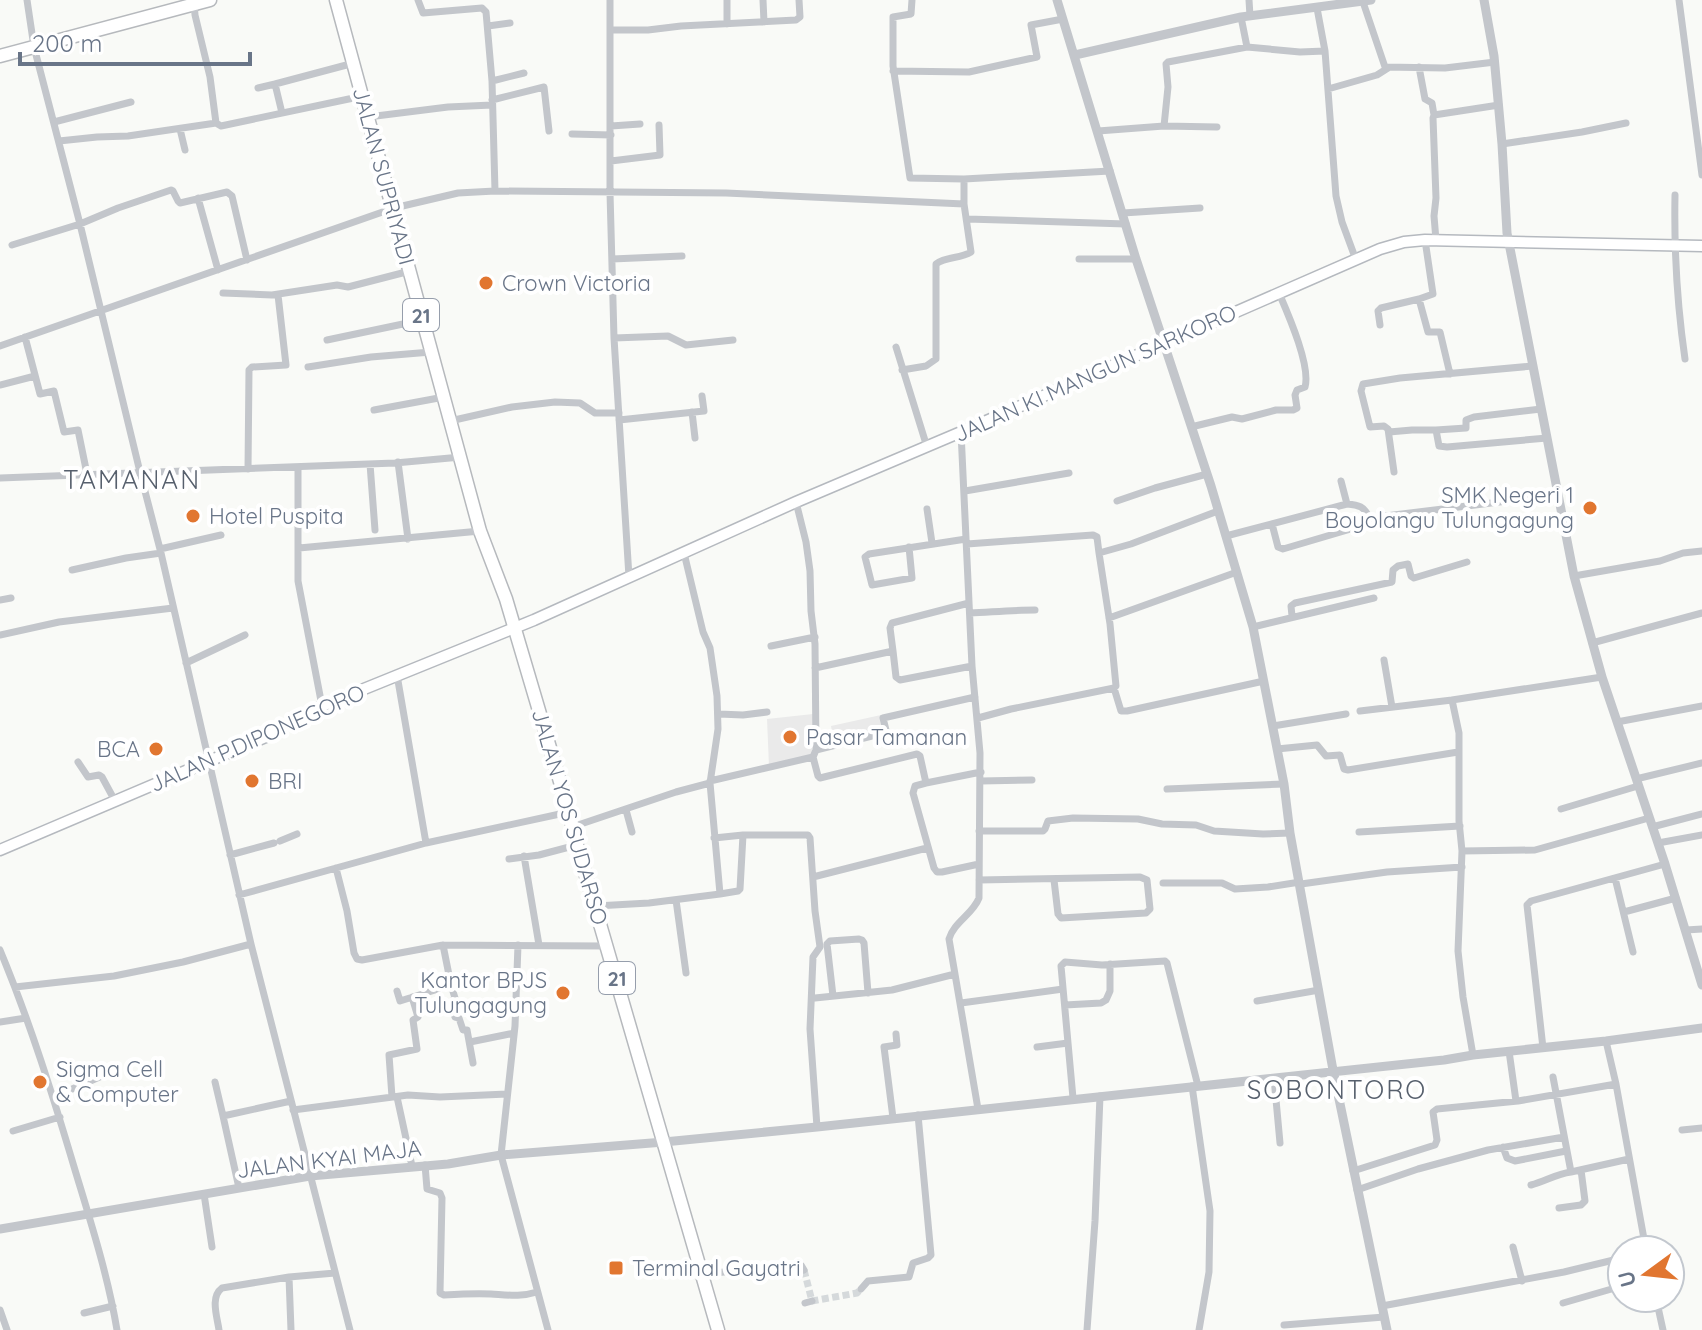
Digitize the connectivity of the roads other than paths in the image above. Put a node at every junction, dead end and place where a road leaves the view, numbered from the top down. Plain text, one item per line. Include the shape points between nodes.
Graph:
1 (210, 0) edge
2 (336, 0) edge
3 (418, 0) edge
4 (610, 0) edge
5 (727, 0) edge
6 (763, 0) edge
7 (799, 0) edge
8 (912, 0) edge
9 (1057, 0) edge
10 (1249, 0) edge
11 (1484, 0) edge
12 (1679, 0) edge
13 (31, 1) edge
14 (1367, 1) edge
15 (194, 2) edge
16 (1317, 8) junction
17 (1246, 17) junction
18 (1063, 19) junction
19 (764, 22) junction
20 (510, 23) dead end
21 (727, 24) junction
22 (488, 26) junction
23 (610, 30) junction
24 (34, 47) junction
25 (1247, 47) junction
26 (1325, 51) junction
27 (1075, 55) junction
28 (0, 56) edge
29 (1495, 62) junction
30 (354, 63) junction
31 (1419, 67) junction
32 (1388, 68) junction
33 (893, 71) junction
34 (524, 73) dead end
35 (492, 81) junction
36 (275, 84) junction
37 (258, 88) dead end
38 (1328, 89) junction
39 (363, 96) junction
40 (131, 102) dead end
41 (492, 102) junction
42 (1499, 105) junction
43 (282, 113) junction
44 (1434, 115) junction
45 (368, 117) junction
46 (54, 122) junction
47 (216, 123) junction
48 (1626, 123) dead end
49 (640, 124) dead end
50 (659, 125) dead end
51 (611, 126) junction
52 (1164, 126) junction
53 (1217, 127) dead end
54 (180, 129) junction
55 (549, 131) dead end
56 (1098, 131) junction
57 (572, 134) dead end
58 (611, 135) junction
59 (59, 141) junction
60 (1502, 144) junction
61 (185, 150) dead end
62 (611, 161) junction
63 (1110, 171) junction
64 (1702, 175) edge
65 (964, 179) junction
66 (495, 191) junction
67 (610, 193) junction
68 (1675, 195) dead end
69 (198, 198) junction
70 (964, 204) junction
71 (394, 208) junction
72 (1200, 208) dead end
73 (1123, 213) junction
74 (967, 219) junction
75 (80, 224) junction
76 (1126, 224) junction
77 (1430, 240) junction
78 (1509, 243) junction
79 (12, 245) dead end
80 (1674, 245) junction
81 (1702, 246) edge
82 (682, 256) dead end
83 (612, 259) junction
84 (1079, 259) dead end
85 (1136, 259) junction
86 (247, 260) junction
87 (1356, 260) junction
88 (218, 270) junction
89 (410, 271) junction
90 (223, 293) dead end
91 (1279, 293) junction
92 (278, 295) junction
93 (1419, 299) junction
94 (101, 310) junction
95 (422, 320) junction
96 (1380, 325) dead end
97 (25, 337) junction
98 (614, 338) junction
99 (327, 340) dead end
100 (733, 340) dead end
101 (1163, 343) junction
102 (0, 346) edge
103 (896, 347) dead end
104 (431, 352) junction
105 (1685, 359) dead end
106 (1533, 366) junction
107 (308, 367) dead end
108 (902, 370) junction
109 (1450, 374) junction
110 (35, 376) junction
111 (0, 385) edge
112 (702, 396) dead end
113 (444, 397) junction
114 (1541, 409) junction
115 (374, 410) dead end
116 (692, 412) junction
117 (619, 416) junction
118 (450, 421) junction
119 (1191, 427) junction
120 (1466, 428) junction
121 (1436, 430) junction
122 (961, 432) junction
123 (1389, 432) junction
124 (695, 438) dead end
125 (1547, 438) junction
126 (1474, 444) junction
127 (927, 447) junction
128 (461, 457) junction
129 (398, 462) junction
130 (370, 464) junction
131 (298, 467) junction
132 (248, 469) junction
133 (140, 472) junction
134 (1394, 472) dead end
135 (1069, 473) dead end
136 (87, 474) junction
137 (1207, 474) junction
138 (0, 478) edge
139 (1341, 481) dead end
140 (965, 491) junction
141 (1557, 495) junction
142 (1117, 501) dead end
143 (796, 502) junction
144 (1347, 504) junction
145 (927, 509) dead end
146 (1218, 511) junction
147 (1369, 518) junction
148 (1272, 524) junction
149 (480, 531) junction
150 (221, 535) dead end
151 (1226, 536) junction
152 (375, 537) junction
153 (408, 539) junction
154 (966, 542) junction
155 (932, 543) junction
156 (909, 547) junction
157 (299, 548) junction
158 (161, 551) junction
159 (1702, 551) edge
160 (684, 553) junction
161 (1099, 553) junction
162 (1467, 562) dead end
163 (72, 570) dead end
164 (1237, 572) junction
165 (1574, 576) junction
166 (629, 577) junction
167 (11, 598) dead end
168 (1374, 598) dead end
169 (0, 600) edge
170 (969, 603) junction
171 (173, 608) junction
172 (1035, 610) dead end
173 (970, 613) junction
174 (1702, 613) edge
175 (1292, 616) junction
176 (1109, 618) junction
177 (514, 627) junction
178 (1253, 627) junction
179 (0, 635) edge
180 (245, 635) dead end
181 (815, 637) junction
182 (1592, 643) junction
183 (771, 646) dead end
184 (893, 651) junction
185 (1384, 660) dead end
186 (186, 663) junction
187 (972, 666) junction
188 (815, 668) junction
189 (397, 675) junction
190 (1602, 677) junction
191 (1264, 681) junction
192 (1114, 688) junction
193 (975, 697) junction
194 (1452, 700) junction
195 (322, 706) junction
196 (1702, 706) edge
197 (1392, 707) junction
198 (1360, 711) dead end
199 (767, 712) dead end
200 (719, 714) junction
201 (1346, 714) dead end
202 (978, 718) junction
203 (1617, 722) junction
204 (1273, 726) junction
205 (1277, 749) junction
206 (1458, 752) junction
207 (814, 754) junction
208 (210, 761) junction
209 (78, 762) dead end
210 (1702, 763) edge
211 (981, 777) junction
212 (1032, 780) dead end
213 (710, 782) junction
214 (1637, 782) junction
215 (926, 783) junction
216 (1284, 784) junction
217 (1167, 789) dead end
218 (115, 801) junction
219 (1561, 809) dead end
220 (626, 810) junction
221 (569, 812) junction
222 (1702, 814) edge
223 (1651, 822) junction
224 (1460, 826) junction
225 (572, 827) junction
226 (979, 831) junction
227 (632, 832) dead end
228 (1359, 832) dead end
229 (1290, 833) junction
230 (297, 834) dead end
231 (743, 835) junction
232 (1702, 835) edge
233 (714, 838) junction
234 (426, 843) junction
235 (1658, 843) junction
236 (577, 845) junction
237 (927, 848) junction
238 (0, 850) edge
239 (1462, 851) junction
240 (230, 855) junction
241 (524, 856) junction
242 (509, 859) dead end
243 (979, 864) junction
244 (1665, 864) junction
245 (1462, 867) junction
246 (336, 868) junction
247 (813, 877) junction
248 (1615, 878) junction
249 (979, 880) junction
250 (1054, 880) junction
251 (1163, 883) dead end
252 (1300, 883) junction
253 (720, 894) junction
254 (239, 895) junction
255 (1676, 898) junction
256 (676, 900) junction
257 (596, 906) junction
258 (1624, 912) junction
259 (1702, 929) edge
260 (1686, 930) junction
261 (251, 944) junction
262 (443, 945) junction
263 (518, 945) junction
264 (539, 945) junction
265 (607, 946) junction
266 (0, 950) edge
267 (1633, 952) dead end
268 (1110, 964) junction
269 (686, 973) dead end
270 (955, 974) junction
271 (451, 985) junction
272 (1702, 985) edge
273 (15, 987) junction
274 (1063, 989) junction
275 (1319, 990) junction
276 (397, 991) dead end
277 (868, 993) junction
278 (833, 996) junction
279 (412, 997) junction
280 (815, 998) dead end
281 (1257, 1001) dead end
282 (961, 1003) junction
283 (1065, 1005) junction
284 (26, 1018) junction
285 (0, 1022) edge
286 (1702, 1028) edge
287 (514, 1033) junction
288 (896, 1034) dead end
289 (1606, 1041) junction
290 (470, 1042) junction
291 (1068, 1043) junction
292 (1037, 1047) dead end
293 (1543, 1048) junction
294 (1509, 1051) junction
295 (1473, 1055) junction
296 (473, 1063) dead end
297 (1333, 1070) junction
298 (104, 1075) dead end
299 (1553, 1077) dead end
300 (1274, 1078) junction
301 (215, 1082) dead end
302 (1616, 1084) junction
303 (1195, 1086) junction
304 (507, 1094) junction
305 (1556, 1094) junction
306 (1100, 1096) junction
307 (54, 1097) junction
308 (394, 1097) junction
309 (1073, 1098) junction
310 (1516, 1101) junction
311 (292, 1106) junction
312 (978, 1109) junction
313 (918, 1115) junction
314 (223, 1116) junction
315 (60, 1117) junction
316 (893, 1118) junction
317 (817, 1127) junction
318 (1702, 1128) edge
319 (1682, 1130) dead end
320 (13, 1131) dead end
321 (1564, 1137) junction
322 (664, 1142) junction
323 (1280, 1143) dead end
324 (1503, 1147) junction
325 (1566, 1151) junction
326 (501, 1155) junction
327 (1629, 1159) junction
328 (425, 1165) junction
329 (412, 1166) junction
330 (1581, 1170) junction
331 (1353, 1171) junction
332 (1571, 1172) junction
333 (310, 1176) junction
334 (1531, 1185) dead end
335 (239, 1188) junction
336 (1357, 1190) junction
337 (204, 1194) junction
338 (1559, 1208) dead end
339 (88, 1214) junction
340 (0, 1229) edge
341 (1643, 1234) edge
342 (212, 1247) dead end
343 (1513, 1247) dead end
344 (1606, 1262) edge
345 (804, 1270) dead end
346 (335, 1273) junction
347 (702, 1274) junction
348 (289, 1277) junction
349 (1522, 1281) junction
350 (861, 1289) tunnel mouth
351 (1606, 1291) edge
352 (537, 1292) junction
353 (1563, 1303) dead end
354 (113, 1306) junction
355 (1382, 1306) junction
356 (0, 1310) edge
357 (84, 1313) dead end
358 (1384, 1317) junction
359 (1284, 1325) dead end
360 (7, 1330) edge
361 (117, 1330) edge
362 (219, 1330) edge
363 (291, 1330) edge
364 (350, 1330) edge
365 (548, 1330) edge
366 (718, 1330) edge
367 (1087, 1330) edge
368 (1199, 1330) edge
369 (1387, 1330) edge

1 - 15 highway
2 - 30 highway, JALAN SUPRIYADI / 21
3 - 22 street via 423,13 484,9
4 - 23 street
5 - 21 street
6 - 19 street
7 - 19 street via 797,19
8 - 33 street via 911,14 893,16
9 - 18 street
10 - 17 street
11 - 29 street
12 - 64 street
13 - 24 street
14 - 16 street
14 - 32 street
15 - 24 highway
15 - 47 street
16 - 17 street
16 - 26 street
17 - 25 street
17 - 27 street
18 - 27 street
18 - 33 street via 1031,25 1037,57 969,72
19 - 21 street
20 - 22 street
21 - 23 street
22 - 35 street
23 - 51 street
24 - 28 highway
24 - 46 street
25 - 26 street
25 - 52 street via 1167,63
26 - 38 street
27 - 56 street
29 - 31 street
29 - 42 street
30 - 36 street
30 - 39 highway, JALAN SUPRIYADI / 21
31 - 32 street
31 - 44 street
32 - 38 street
33 - 65 street via 910,178
34 - 35 street
35 - 41 street
36 - 37 street
36 - 43 street
38 - 87 street via 1336,196
39 - 43 street
39 - 45 highway, JALAN SUPRIYADI / 21
40 - 46 street
41 - 45 street
41 - 55 street via 544,87
41 - 66 street
42 - 44 street
42 - 60 street
43 - 47 street
44 - 77 street via 1436,198
45 - 71 highway, JALAN SUPRIYADI / 21
46 - 59 street
47 - 54 street
48 - 60 street
49 - 51 street
50 - 62 street via 659,156
51 - 58 street
52 - 53 street
52 - 56 street
54 - 59 street
54 - 61 street
56 - 63 street
57 - 58 street
58 - 62 street
59 - 75 street
60 - 78 street
62 - 67 street
63 - 65 street
63 - 73 street
65 - 70 street
66 - 67 street
66 - 71 street via 458,193
67 - 70 street
67 - 83 street
68 - 80 street
69 - 75 street via 180,203 171,190
69 - 86 street via 231,194
69 - 88 street
70 - 74 street
71 - 86 street
71 - 89 highway, JALAN SUPRIYADI / 21
72 - 73 street
73 - 76 street
74 - 76 street
74 - 108 street via 971,252 939,261 935,268 936,359
75 - 79 street
75 - 94 street
76 - 85 street
77 - 78 main road, JALAN KI MANGUN SARKORO
77 - 87 main road, JALAN KI MANGUN SARKORO via 1393,245
77 - 93 street via 1433,294
78 - 80 main road, JALAN KI MANGUN SARKORO
78 - 106 street
80 - 81 main road, JALAN KI MANGUN SARKORO
80 - 105 street
82 - 83 street
83 - 98 street
84 - 85 street
85 - 101 street
86 - 88 street
87 - 91 main road, JALAN KI MANGUN SARKORO
88 - 94 street
89 - 92 street via 348,287
89 - 95 highway, JALAN SUPRIYADI / 21
90 - 92 street
91 - 101 main road, JALAN KI MANGUN SARKORO
91 - 119 street via 1307,378 1295,395 1297,408
92 - 132 street via 286,365 249,370
93 - 96 street via 1381,308
93 - 109 street via 1428,332 1440,332
94 - 97 street
94 - 133 street
95 - 99 street
95 - 104 highway, JALAN SUPRIYADI / 21
97 - 102 street
97 - 110 street
98 - 100 street via 668,336 686,345
98 - 117 street
101 - 119 street
101 - 122 main road, JALAN KI MANGUN SARKORO
103 - 108 street
104 - 107 street
104 - 113 highway, JALAN SUPRIYADI / 21
106 - 109 street
106 - 114 street
108 - 127 street
109 - 123 street via 1363,384 1370,427 1384,426
110 - 111 street
110 - 136 street via 40,394 55,392 64,432 78,430
112 - 116 street via 704,411
113 - 115 street
113 - 118 highway, JALAN SUPRIYADI / 21
114 - 120 street via 1469,418
114 - 125 street
116 - 117 street
116 - 124 street
117 - 118 street via 595,413 576,402 555,402
117 - 166 street
118 - 128 highway, JALAN SUPRIYADI / 21
119 - 137 street
120 - 121 street
120 - 126 street via 1472,430
121 - 123 street
121 - 126 street via 1439,446
122 - 127 main road, JALAN KI MANGUN SARKORO
122 - 140 street
123 - 134 street
125 - 126 street
125 - 141 street
127 - 143 main road, JALAN KI MANGUN SARKORO
128 - 129 street
128 - 149 highway, JALAN SUPRIYADI / 21
129 - 130 street
129 - 153 street
130 - 131 street
130 - 152 street
131 - 132 street
131 - 157 street
132 - 133 street
133 - 136 street
133 - 158 street
135 - 140 street
136 - 138 street
137 - 142 street
137 - 146 street
139 - 144 street
140 - 154 street
141 - 147 street
141 - 165 street
143 - 160 main road, JALAN KI MANGUN SARKORO
143 - 181 street via 808,556
144 - 147 street via 1358,505
144 - 148 street
145 - 155 street
146 - 151 street
146 - 161 street
147 - 148 street via 1361,526 1281,549
148 - 151 street
149 - 153 street
149 - 177 highway, JALAN SUPRIYADI / 21
150 - 158 street
151 - 164 street
152 - 153 street
152 - 157 street
154 - 155 street
154 - 161 street via 1093,535
154 - 170 street
155 - 156 street
156 - 156 street via 910,579 872,585 866,556
157 - 195 street via 298,581
158 - 163 street
158 - 171 street
159 - 165 street
160 - 166 main road, JALAN KI MANGUN SARKORO
160 - 200 street via 710,648
161 - 176 street
162 - 175 street via 1414,578 1408,564 1398,566 1392,582 1295,603
164 - 176 street
164 - 178 street
165 - 182 street
166 - 177 main road, JALAN KI MANGUN SARKORO
167 - 169 street
168 - 175 street
170 - 173 street
170 - 184 street via 892,623
171 - 179 street via 53,622
171 - 186 street
172 - 173 street
173 - 187 street
174 - 182 street
175 - 178 street
176 - 192 street
177 - 189 main road, JALAN P.DIPONEGORO
177 - 221 highway, JALAN YOS SUDARSO / 21
178 - 191 street
180 - 186 street
181 - 183 street
181 - 188 street
182 - 190 street
184 - 187 street via 900,680
184 - 188 street
185 - 197 street
186 - 208 street
187 - 193 street
188 - 207 street
189 - 195 main road, JALAN P.DIPONEGORO
189 - 234 street
190 - 194 street
190 - 203 street
191 - 192 street via 1127,711 1121,711
191 - 204 street
192 - 202 street
193 - 202 street
193 - 207 street via 883,718 884,733
194 - 197 street
194 - 206 street
195 - 208 main road, JALAN P.DIPONEGORO
196 - 203 street
197 - 198 street
199 - 200 street
200 - 213 street
201 - 204 street
202 - 211 street
203 - 214 street
204 - 205 street
205 - 206 street via 1317,745 1326,756 1340,755 1348,770
205 - 216 street
206 - 224 street
207 - 213 street
207 - 215 street via 820,778 917,754
208 - 218 main road, JALAN P.DIPONEGORO
208 - 240 street
209 - 218 street via 88,777 102,777
210 - 214 street
211 - 212 street
211 - 215 street
211 - 226 street
213 - 220 street
213 - 233 street
214 - 219 street
214 - 223 street
215 - 237 street via 915,786 913,793
216 - 217 street
216 - 229 street
218 - 238 main road, JALAN P.DIPONEGORO
220 - 225 street
220 - 227 street
221 - 225 highway, JALAN YOS SUDARSO / 21
221 - 234 street
222 - 223 street
223 - 235 street
223 - 239 street via 1535,850
224 - 228 street
224 - 239 street
225 - 236 highway, JALAN YOS SUDARSO / 21
226 - 229 street via 1043,831 1048,821 1078,818
226 - 243 street
229 - 252 street
230 - 240 street
231 - 233 street
231 - 247 street via 808,835
231 - 253 street via 740,889
232 - 235 street
233 - 253 street
234 - 246 street
235 - 244 street
236 - 241 street
236 - 257 highway, JALAN YOS SUDARSO / 21
237 - 243 street via 937,872
237 - 247 street
239 - 245 street
240 - 254 street
241 - 242 street
241 - 264 street
243 - 249 street
244 - 248 street
244 - 255 street
245 - 252 street
245 - 295 street via 1458,951
246 - 254 street
246 - 262 street via 357,959
247 - 317 street via 820,947 813,957 810,1029
248 - 258 street
248 - 293 street via 1527,905
249 - 250 street
249 - 270 street via 978,902 950,935
250 - 250 street via 1144,878 1150,909 1061,918
251 - 252 street via 1222,883 1235,889
252 - 275 street
253 - 256 street
254 - 261 street
255 - 258 street
255 - 260 street
256 - 257 street
256 - 269 street
257 - 265 highway, JALAN YOS SUDARSO / 21
258 - 267 street
259 - 260 street
260 - 272 street
261 - 273 street via 114,976
261 - 311 street
262 - 263 street
262 - 271 street
263 - 264 street
263 - 287 street
264 - 265 street
265 - 322 highway, JALAN YOS SUDARSO / 21
266 - 273 street
268 - 274 street via 1063,962
268 - 283 street via 1106,1000
268 - 303 street via 1167,963
270 - 277 street
270 - 282 street
271 - 279 street
271 - 290 street via 455,998 450,1003
273 - 284 street
274 - 282 street
274 - 283 street
275 - 281 street
275 - 297 street
276 - 279 street via 400,1001
277 - 278 street
277 - 278 street via 862,940 830,941
278 - 280 street
279 - 308 street via 418,1017 413,1020 417,1049 389,1055
282 - 312 street
283 - 291 street
284 - 285 street
284 - 307 street
286 - 289 street, JALAN KYAI MAJA
287 - 290 street
287 - 304 street
288 - 316 street via 897,1045 884,1047
289 - 293 street, JALAN KYAI MAJA
289 - 302 street
290 - 296 street
291 - 292 street
291 - 309 street
293 - 294 street, JALAN KYAI MAJA
294 - 295 street, JALAN KYAI MAJA
294 - 310 street
295 - 297 street, JALAN KYAI MAJA
297 - 300 street, JALAN KYAI MAJA
297 - 331 street
298 - 307 street
299 - 305 street
300 - 303 street, JALAN KYAI MAJA
300 - 323 street
301 - 314 street
302 - 305 street
302 - 327 street
303 - 306 street, JALAN KYAI MAJA
303 - 368 street via 1211,1221
304 - 308 street
304 - 326 street
305 - 310 street
305 - 321 street
306 - 309 street, JALAN KYAI MAJA
306 - 367 street
307 - 315 street
308 - 311 street
308 - 329 street
309 - 312 street, JALAN KYAI MAJA
310 - 331 street via 1437,1109 1435,1145
311 - 314 street
311 - 333 street
312 - 313 street, JALAN KYAI MAJA
313 - 316 street, JALAN KYAI MAJA
313 - 350 street via 931,1255 913,1263 909,1277 868,1281
314 - 335 street
315 - 320 street
315 - 339 street
316 - 317 street, JALAN KYAI MAJA
317 - 322 street, JALAN KYAI MAJA
318 - 319 street
321 - 324 street
321 - 325 street
322 - 326 street, JALAN KYAI MAJA
322 - 347 highway, JALAN YOS SUDARSO / 21
324 - 325 street via 1507,1158 1515,1161
324 - 336 street
325 - 332 street
326 - 328 street, JALAN KYAI MAJA
326 - 352 street
327 - 330 street
327 - 341 street
328 - 329 street, JALAN KYAI MAJA
328 - 352 street via 427,1189 442,1198 440,1293
329 - 333 street, JALAN KYAI MAJA
330 - 332 street
330 - 338 street via 1585,1201
331 - 336 street
332 - 334 street
333 - 335 street, JALAN KYAI MAJA
333 - 346 street
335 - 337 street, JALAN KYAI MAJA
336 - 355 street
337 - 339 street, JALAN KYAI MAJA
337 - 342 street
339 - 340 street, JALAN KYAI MAJA
339 - 354 street
343 - 349 street
344 - 349 street
345 - 347 street via 801,1265
346 - 348 street
346 - 364 street
347 - 366 highway, JALAN YOS SUDARSO / 21
348 - 362 street via 218,1291
348 - 363 street
349 - 355 street
351 - 353 street
352 - 365 street
354 - 357 street
354 - 361 street
355 - 358 street
356 - 360 street
358 - 359 street
358 - 369 street

